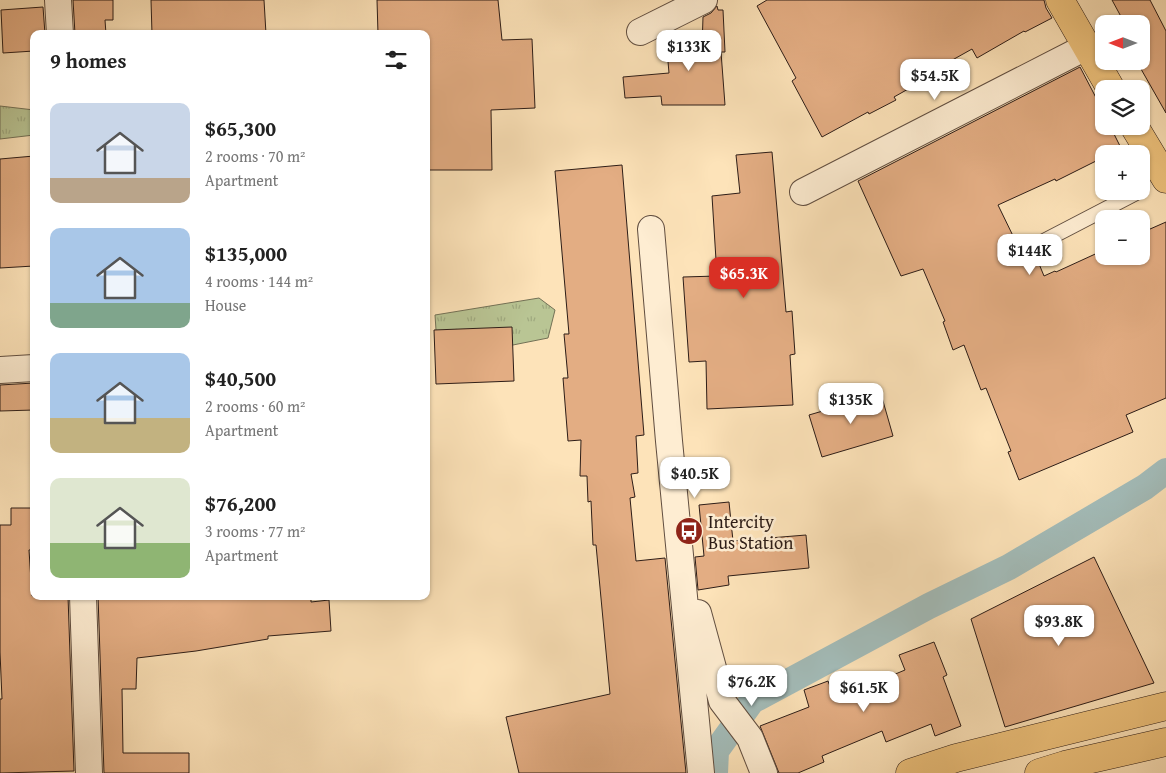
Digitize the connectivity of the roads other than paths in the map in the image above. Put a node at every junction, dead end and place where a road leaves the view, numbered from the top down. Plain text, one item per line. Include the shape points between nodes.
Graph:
1 (58, 0) edge
2 (704, 0) edge
3 (1060, 0) edge
4 (60, 30) edge
5 (640, 32) dead end
6 (1086, 47) junction
7 (1106, 80) edge
8 (1137, 135) edge
9 (1153, 185) edge
10 (803, 192) dead end
11 (651, 229) dead end
12 (1040, 243) dead end
13 (30, 368) edge
14 (0, 370) edge
15 (669, 441) junction
16 (83, 600) edge
17 (1166, 706) edge
18 (1166, 742) edge
19 (88, 773) edge
20 (702, 773) edge
21 (764, 773) edge
22 (910, 773) edge
23 (1039, 773) edge

1 - 4 street
2 - 5 street
3 - 6 main road
6 - 7 main road
6 - 10 street
8 - 9 main road
9 - 12 lane
11 - 15 street
13 - 14 street
15 - 20 street
15 - 21 street via 682,467 690,579 722,700 750,738
16 - 19 street
17 - 22 main road via 956,758
18 - 23 main road

